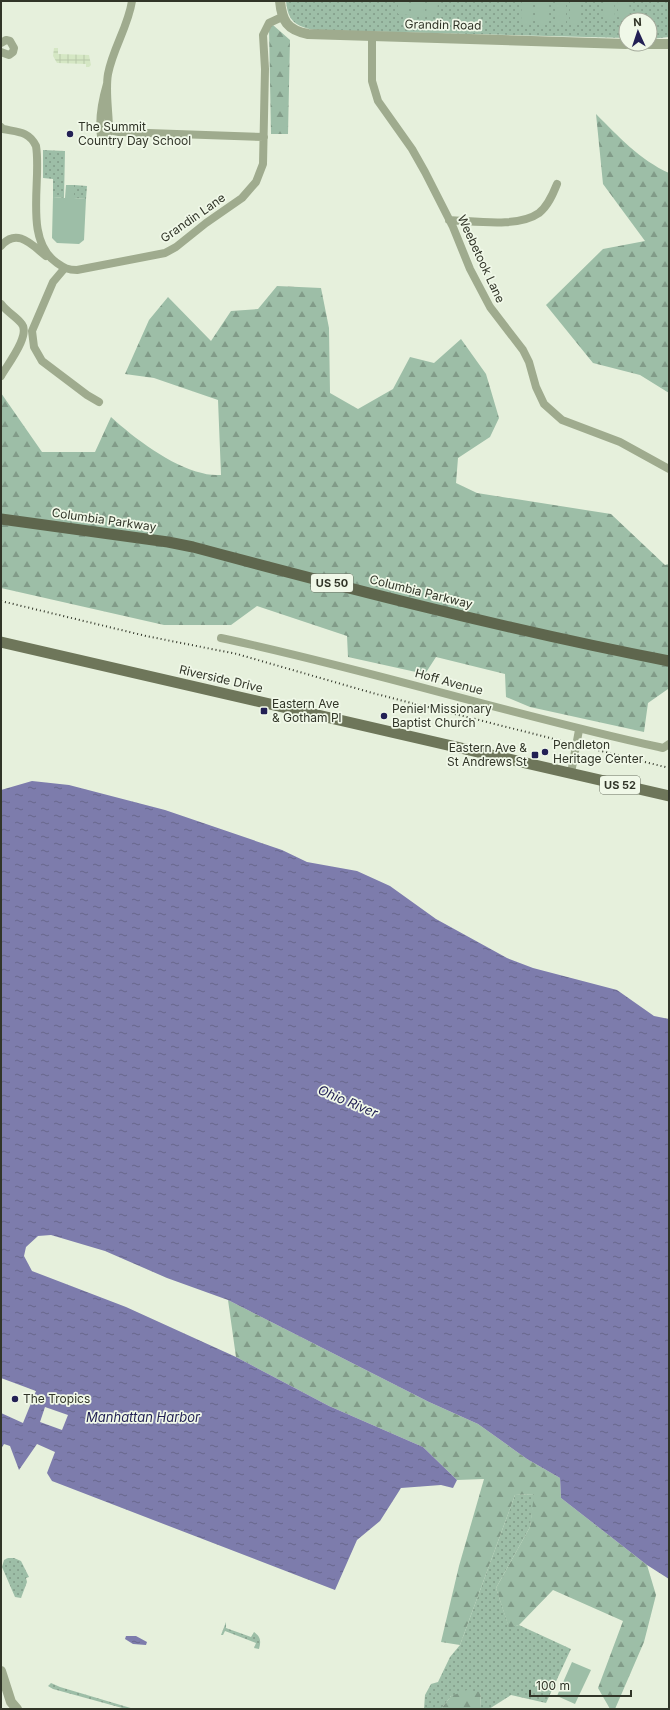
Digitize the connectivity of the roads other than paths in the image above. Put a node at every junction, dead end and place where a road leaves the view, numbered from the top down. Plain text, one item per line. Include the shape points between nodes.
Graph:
1 (132, 1) edge
2 (280, 1) edge
3 (282, 17) junction
4 (372, 36) junction
5 (1, 42) edge
6 (618, 44) edge
7 (658, 44) edge
8 (669, 44) edge
9 (1, 52) edge
10 (107, 84) junction
11 (1, 127) edge
12 (109, 130) junction
13 (264, 137) junction
14 (557, 184) dead end
15 (449, 220) junction
16 (1, 246) edge
17 (49, 258) junction
18 (64, 269) junction
19 (1, 304) edge
20 (1, 376) edge
21 (99, 402) dead end
22 (669, 469) edge
23 (1, 519) edge
24 (221, 638) dead end
25 (1, 642) edge
26 (669, 661) edge
27 (579, 730) junction
28 (669, 744) edge
29 (571, 773) junction
30 (669, 796) edge
31 (1, 1671) edge
32 (17, 1709) edge

1 - 10 street via 124,32 116,46
2 - 3 street
3 - 4 street, Grandin Road via 290,27 302,33
3 - 13 street, Grandin Lane via 269,23 263,35
4 - 6 street, Grandin Road
4 - 15 street, Weebetook Lane via 372,81 378,101 412,148
5 - 9 street via 10,41 14,48 9,55
7 - 8 street
10 - 12 street
10 - 12 street via 102,106 102,142 107,138
11 - 17 street via 25,133 36,146 37,224 40,240
12 - 13 street
13 - 18 street, Grandin Lane via 263,164 252,188 176,248 165,253 111,264 77,270
14 - 15 street via 545,207 529,217 510,222
15 - 22 street, Weebetook Lane via 490,307 523,350 544,404 562,420 620,442
16 - 17 street via 10,238 19,238
17 - 18 street
18 - 21 street via 53,282 34,325 32,338 42,361
19 - 20 street via 25,330 23,339
23 - 26 highway, Columbia Parkway / US 50 via 193,547 484,621 602,649
24 - 27 street, Hoff Avenue via 286,652
25 - 29 main road, Riverside Drive / US 52
27 - 28 street, Hoff Avenue via 663,748
27 - 29 street
29 - 30 main road, Riverside Drive / US 52
31 - 32 street via 11,1702

